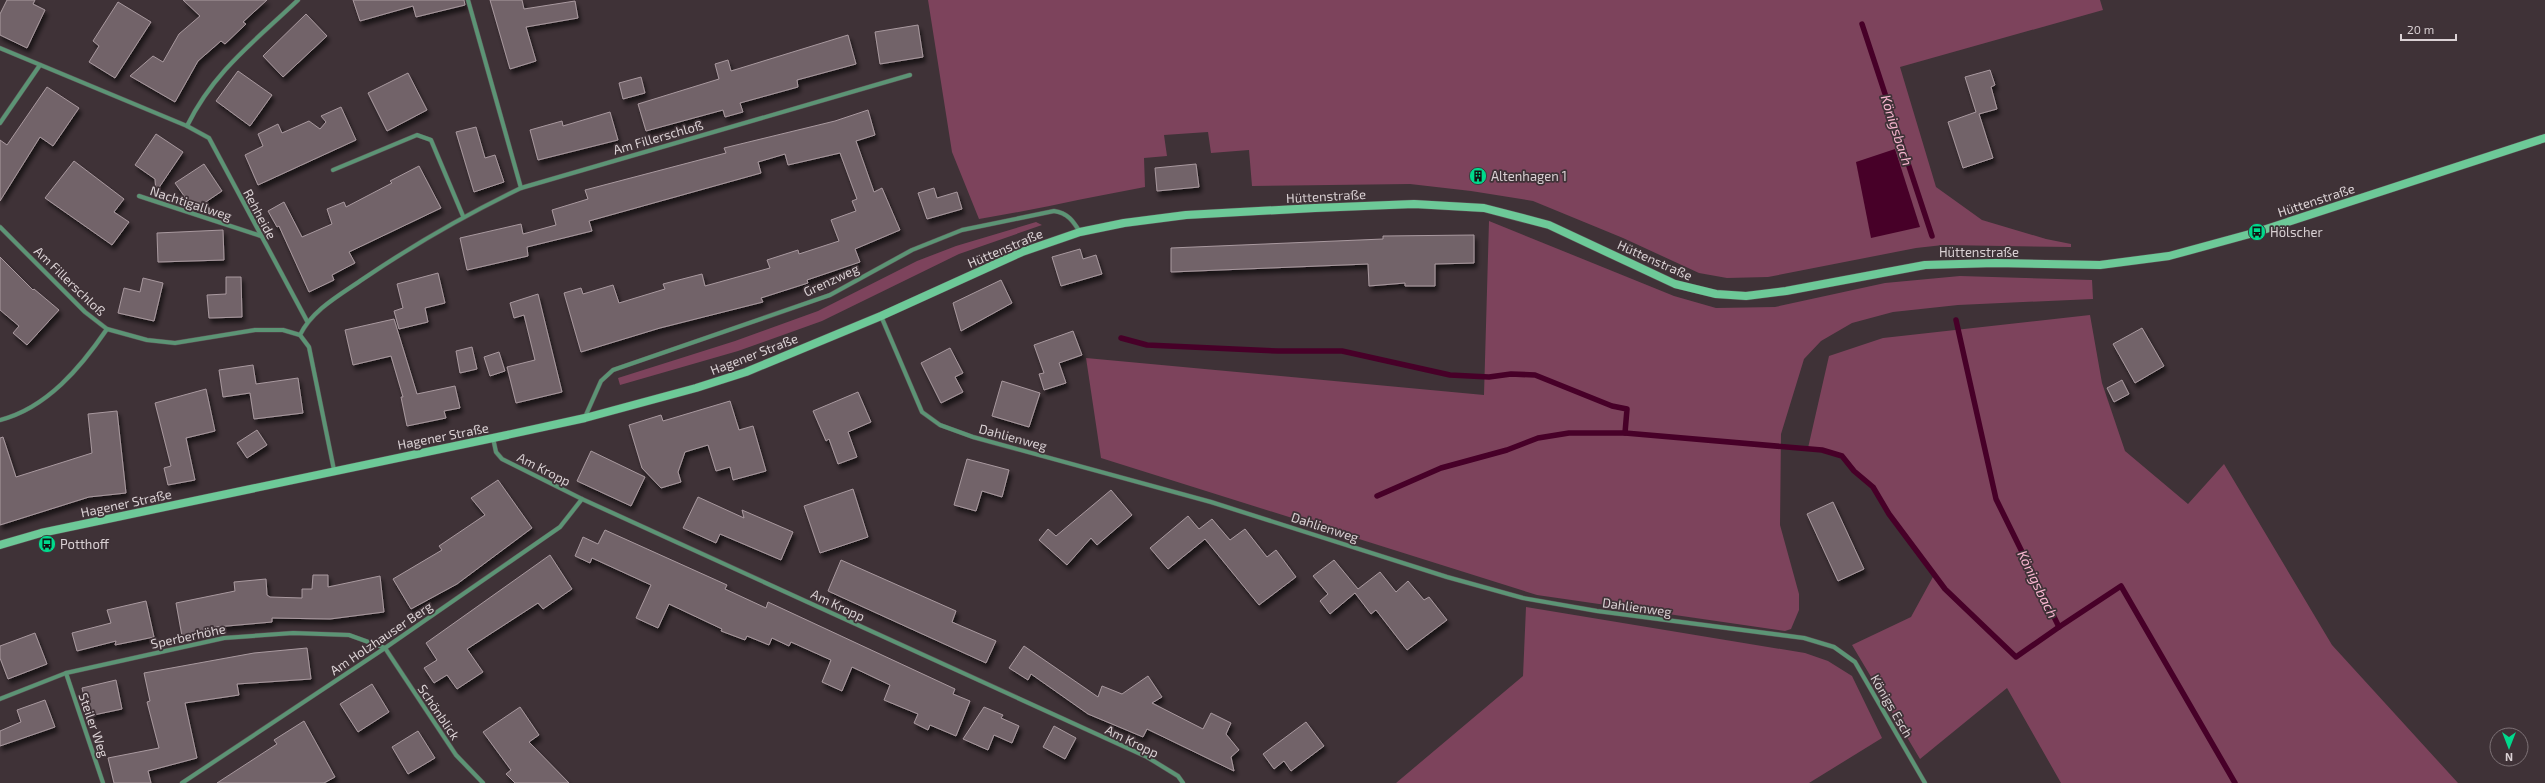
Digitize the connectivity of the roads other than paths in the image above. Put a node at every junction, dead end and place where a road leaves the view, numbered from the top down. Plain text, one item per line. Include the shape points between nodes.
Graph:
1 (298, 0) edge
2 (468, 0) edge
3 (0, 48) edge
4 (40, 65) junction
5 (910, 75) dead end
6 (0, 122) edge
7 (187, 126) junction
8 (2545, 138) edge
9 (333, 170) dead end
10 (521, 188) junction
11 (139, 196) dead end
12 (463, 216) junction
13 (0, 227) edge
14 (1080, 232) junction
15 (261, 236) junction
16 (881, 316) junction
17 (307, 321) junction
18 (107, 329) junction
19 (300, 335) junction
20 (585, 418) junction
21 (0, 420) edge
22 (493, 438) junction
23 (334, 470) junction
24 (582, 499) junction
25 (0, 545) edge
26 (1834, 647) joint
27 (385, 648) junction
28 (66, 673) junction
29 (0, 699) edge
30 (103, 783) edge
31 (182, 783) edge
32 (483, 783) edge
33 (1183, 783) edge
34 (1925, 783) edge

1 - 7 street via 218,75 199,102
2 - 10 street
3 - 4 street, Rehheide
4 - 6 street
4 - 7 street, Rehheide
5 - 10 street, Am Fillerschloß
7 - 15 street, Rehheide via 209,138
8 - 14 main road, Hüttenstraße via 2257,232 2168,256 2100,265 1995,262 1925,265 1765,294 1722,295 1691,289 1670,282 1550,225 1500,211 1466,206 1414,204 1217,213 1132,222
9 - 12 street via 417,135 431,140
10 - 12 street, Am Fillerschloß
11 - 15 street, Nachtigallweg
12 - 17 street, Am Fillerschloß via 422,239 340,295
13 - 18 street, Am Fillerschloß via 85,312
14 - 16 main road, Hüttenstraße via 1022,252
14 - 20 street, Grenzweg via 1064,212 1054,211 962,230 912,250 830,295 613,370 601,381
15 - 17 street, Rehheide
16 - 20 main road, Hagener Straße via 746,372
16 - 26 street, Dahlienweg via 922,412 940,425 973,437 1211,502 1447,577 1523,598 1597,611 1804,638
17 - 19 street, Am Fillerschloß
18 - 19 street, Am Fillerschloß via 147,340 175,343 255,330 283,330
18 - 21 street via 85,361 53,392 14,417
19 - 23 street via 309,347
20 - 22 main road, Hagener Straße
22 - 23 main road, Hagener Straße
22 - 24 street, Am Kropp via 496,452 502,459
23 - 25 main road, Hagener Straße via 41,533
24 - 27 street, Am Holzhauser Berg via 560,527
24 - 33 street, Am Kropp via 1147,757 1178,776
26 - 34 street, Königs Esch via 1855,662
27 - 28 street, Sperberhöhe via 349,635 293,633 224,638
27 - 31 street, Am Holzhauser Berg
27 - 32 street, Schönblick via 456,755
28 - 29 street, Sperberhöhe
28 - 30 street, Steiler Weg

